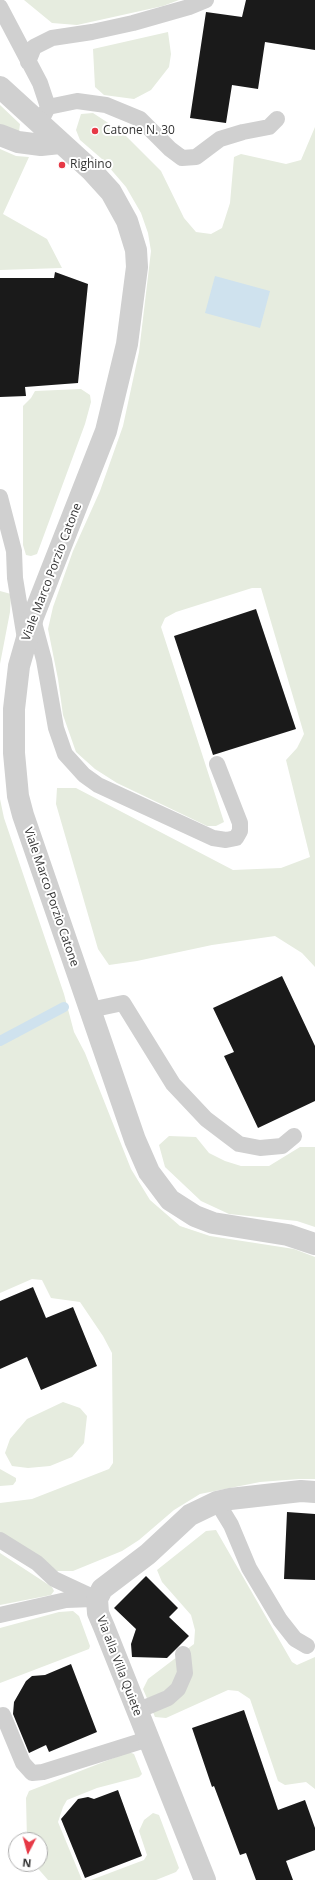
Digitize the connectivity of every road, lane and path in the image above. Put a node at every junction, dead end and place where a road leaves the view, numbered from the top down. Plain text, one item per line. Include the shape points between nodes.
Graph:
1 (206, 0) edge
2 (0, 7) edge
3 (28, 62) junction
4 (0, 87) edge
5 (44, 115) junction
6 (277, 119) dead end
7 (0, 135) edge
8 (60, 143) junction
9 (0, 498) edge
10 (33, 618) junction
11 (25, 640) junction
12 (217, 764) dead end
13 (90, 1010) junction
14 (294, 1136) dead end
15 (315, 1244) edge
16 (315, 1492) edge
17 (217, 1502) junction
18 (0, 1540) edge
19 (97, 1598) junction
20 (0, 1615) edge
21 (307, 1646) dead end
22 (183, 1654) dead end
23 (136, 1711) junction
24 (3, 1715) dead end
25 (148, 1738) junction
26 (205, 1880) edge

1 - 3 lane via 133,23 52,38 34,47
2 - 3 lane
3 - 5 lane via 40,83
4 - 5 street, Viale Marco Porzio Catone
5 - 6 lane via 77,101 106,105 140,119 182,158 196,157 220,140 242,132 269,127
5 - 8 street, Viale Marco Porzio Catone
7 - 8 street via 18,142 41,145
8 - 10 street, Viale Marco Porzio Catone via 102,180 120,206 136,250 137,282 127,344 106,431
9 - 11 lane via 14,551 15,578
10 - 11 street, Viale Marco Porzio Catone
10 - 12 lane via 44,660 56,728 65,754 84,775 98,785 213,838 226,840 236,838 240,831 240,823
11 - 13 street, Viale Marco Porzio Catone via 14,709 14,753 18,796
13 - 14 lane via 123,1003 173,1084 206,1119 239,1144 260,1148 282,1146
13 - 15 street, Viale Marco Porzio Catone via 135,1140 149,1172 170,1200 213,1224 288,1235
16 - 17 street, Via alla Villa Quiete via 267,1494
17 - 19 street, Via alla Villa Quiete via 190,1515 148,1554 102,1589
17 - 21 lane via 231,1525 249,1568 280,1620 295,1639
18 - 19 lane via 37,1563 54,1579
19 - 20 lane via 66,1600
19 - 23 street, Via alla Villa Quiete via 98,1613
22 - 23 lane via 185,1673 178,1690 168,1698
23 - 25 street, Via alla Villa Quiete
24 - 25 lane via 23,1763 32,1773 44,1772
25 - 26 street, Via alla Villa Quiete

